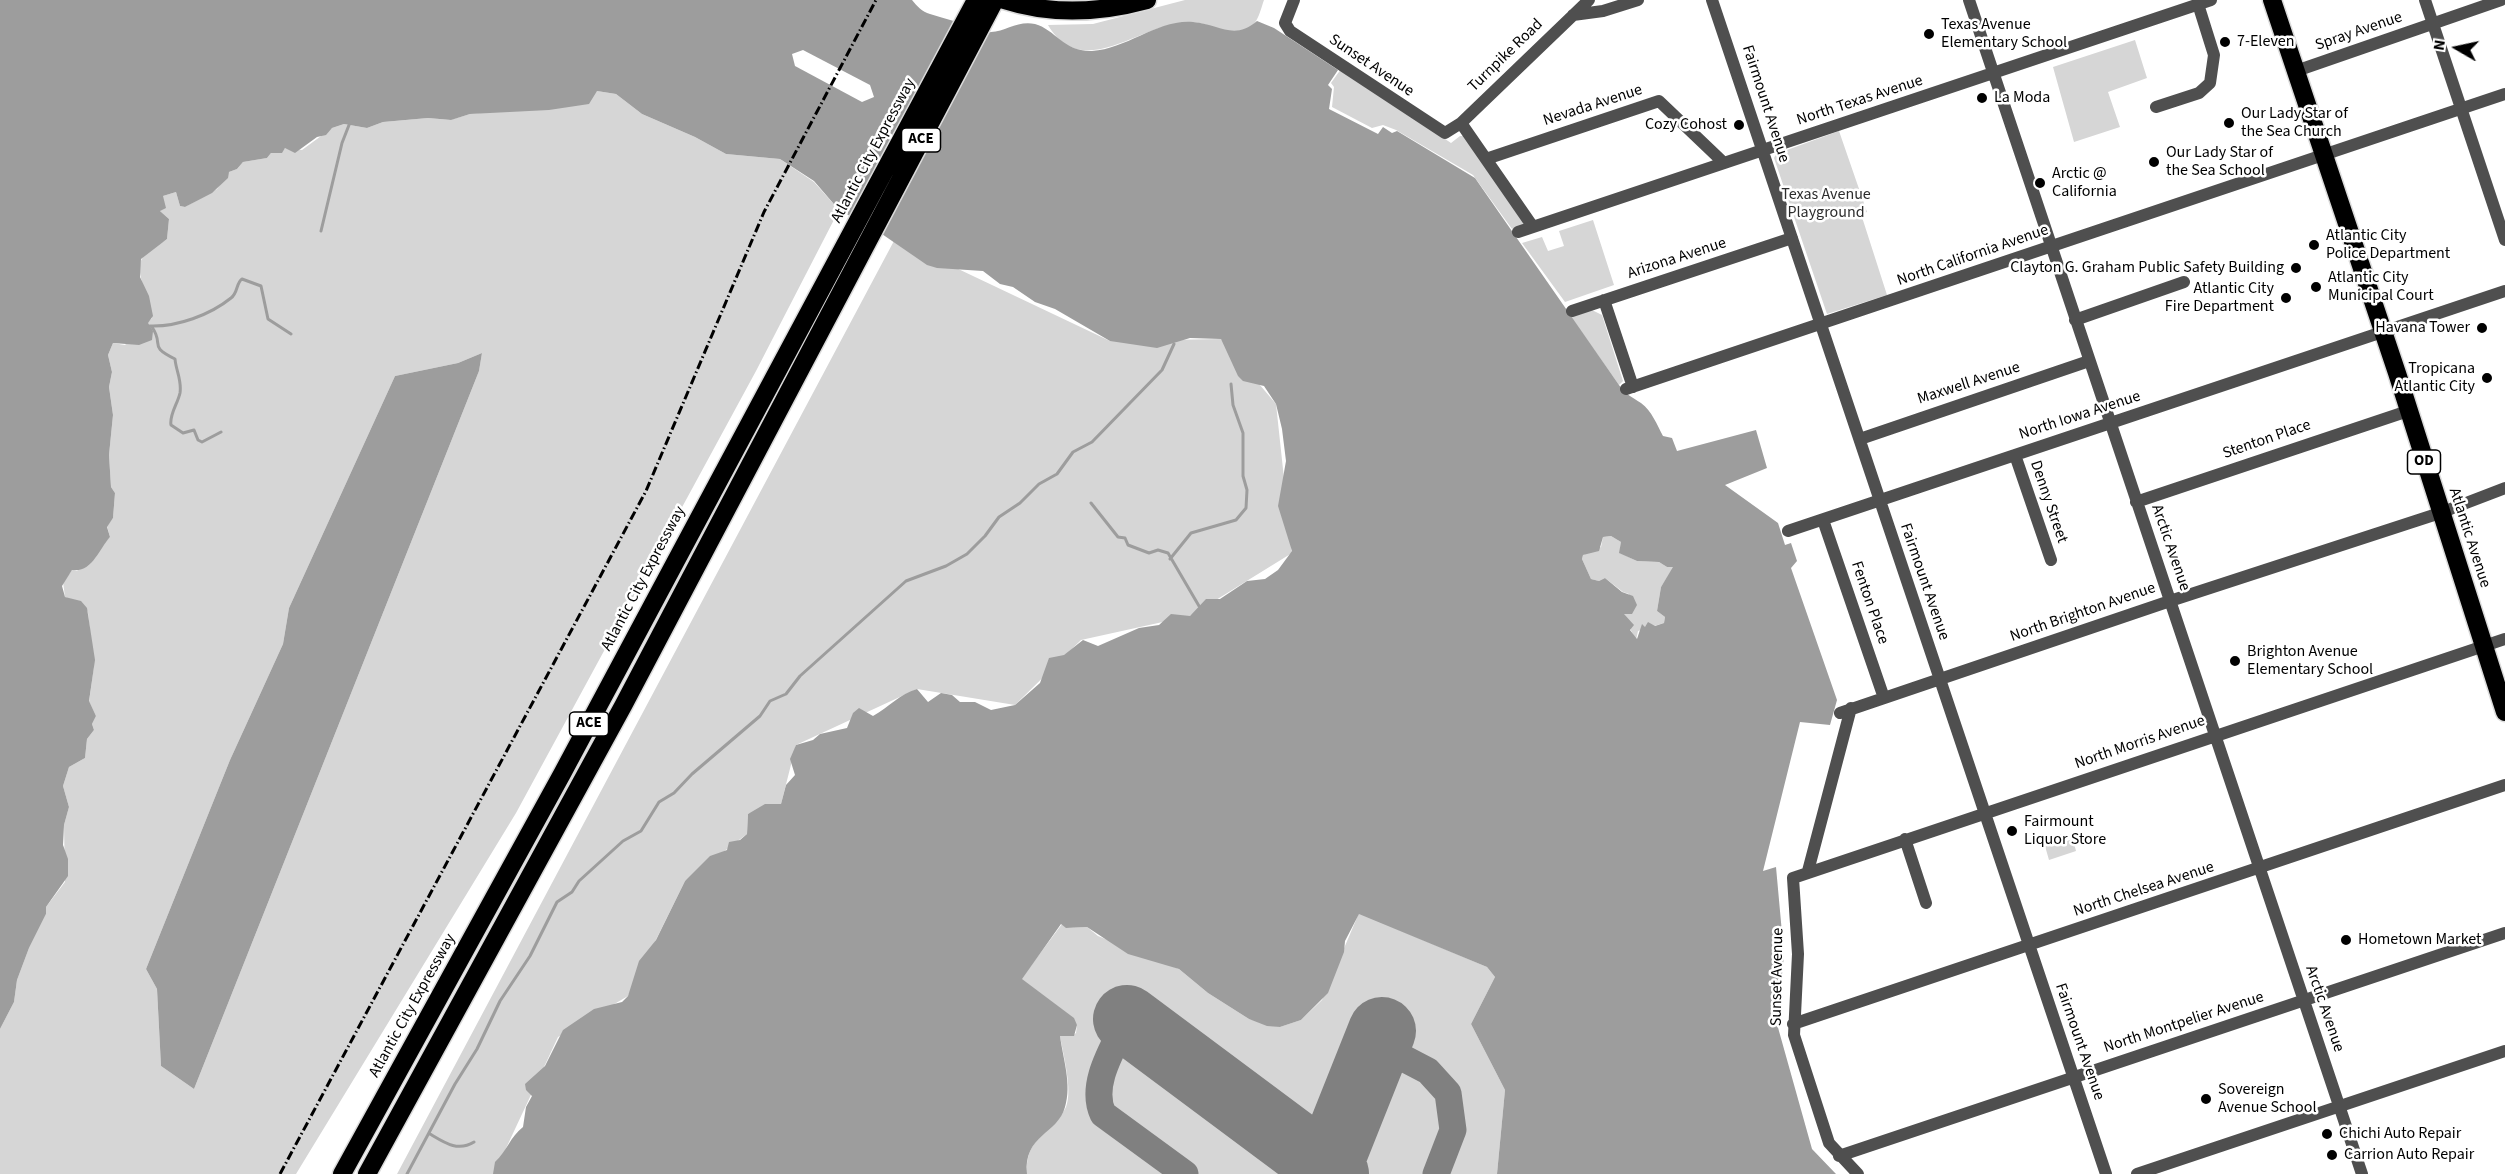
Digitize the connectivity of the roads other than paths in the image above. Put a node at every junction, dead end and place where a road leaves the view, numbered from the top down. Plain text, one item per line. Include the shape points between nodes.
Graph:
1 (976, 0) edge
2 (995, 0) edge
3 (1004, 0) edge
4 (1147, 0) edge
5 (1294, 0) edge
6 (1588, 0) edge
7 (1638, 0) edge
8 (1712, 0) edge
9 (1969, 0) edge
10 (2211, 0) edge
11 (2272, 0) edge
12 (2425, 0) edge
13 (2501, 0) edge
14 (2198, 4) junction
15 (1573, 15) junction
16 (2433, 24) junction
17 (2296, 71) junction
18 (1993, 75) junction
19 (2505, 94) edge
20 (2156, 107) dead end
21 (2462, 108) junction
22 (1461, 123) junction
23 (1445, 133) joint
24 (1763, 150) junction
25 (2323, 153) junction
26 (1486, 159) junction
27 (1724, 163) junction
28 (1533, 227) junction
29 (1518, 232) dead end
30 (1792, 238) junction
31 (2505, 240) edge
32 (2050, 247) junction
33 (839, 275) junction
34 (2184, 282) dead end
35 (2505, 291) edge
36 (1604, 300) junction
37 (1572, 311) dead end
38 (2075, 320) junction
39 (1822, 324) junction
40 (2382, 333) junction
41 (2089, 361) junction
42 (2408, 411) junction
43 (2110, 424) junction
44 (1860, 439) junction
45 (2015, 455) junction
46 (2505, 488) edge
47 (1879, 501) junction
48 (2136, 502) junction
49 (2440, 513) junction
50 (1823, 520) junction
51 (1788, 531) dead end
52 (2050, 560) dead end
53 (2170, 601) junction
54 (2505, 639) edge
55 (2483, 646) junction
56 (1940, 679) junction
57 (1884, 698) junction
58 (1846, 711) joint
59 (2505, 712) edge
60 (2215, 735) junction
61 (2505, 785) edge
62 (1985, 813) junction
63 (1905, 839) junction
64 (2260, 868) junction
65 (1808, 871) junction
66 (1926, 903) dead end
67 (2505, 933) edge
68 (2029, 945) junction
69 (2304, 1000) junction
70 (1793, 1024) junction
71 (2505, 1051) edge
72 (2074, 1077) junction
73 (2340, 1106) junction
74 (1839, 1156) junction
75 (342, 1174) edge
76 (367, 1174) edge
77 (1858, 1174) edge
78 (2106, 1174) edge
79 (2137, 1174) edge
80 (2362, 1174) edge

1 - 33 highway, Atlantic City Expressway / ACE
2 - 33 highway, Atlantic City Expressway / ACE
3 - 4 highway via 1073,11
5 - 23 street, Sunset Avenue via 1286,21 1290,31
6 - 15 street, Turnpike Road
7 - 15 street
8 - 24 street, Fairmount Avenue
9 - 18 street, Arctic Avenue
10 - 14 street, North Texas Avenue
11 - 17 highway, Atlantic Avenue / OD
12 - 16 street
13 - 16 street, Spray Avenue
14 - 18 street, North Texas Avenue
14 - 20 street via 2214,55 2210,83 2199,93
15 - 22 street, Turnpike Road
16 - 17 street, Spray Avenue
16 - 21 street
17 - 25 highway, Atlantic Avenue / OD
18 - 24 street, North Texas Avenue
18 - 32 street, Arctic Avenue
19 - 21 street, North California Avenue
21 - 25 street, North California Avenue
21 - 31 street
22 - 23 street, Turnpike Road
22 - 26 street
24 - 27 street, North Texas Avenue
24 - 30 street, Fairmount Avenue
25 - 32 street, North California Avenue
25 - 40 highway, Atlantic Avenue / OD
26 - 27 street, Nevada Avenue via 1659,101
26 - 28 street
27 - 28 street, North Texas Avenue
28 - 29 street, North Texas Avenue
30 - 36 street, Arizona Avenue
30 - 39 street, Fairmount Avenue
32 - 38 street, Arctic Avenue
32 - 39 street, North California Avenue
33 - 75 highway, Atlantic City Expressway / ACE
33 - 76 highway, Atlantic City Expressway / ACE via 601,748
34 - 38 street
35 - 40 street, North Iowa Avenue
36 - 37 street, Arizona Avenue
36 - 39 street, North California Avenue via 1629,388
38 - 41 street, Arctic Avenue
39 - 44 street, Fairmount Avenue
40 - 42 highway, Atlantic Avenue / OD
40 - 43 street, North Iowa Avenue
41 - 43 street, Arctic Avenue
41 - 44 street, Maxwell Avenue
42 - 48 street, Stenton Place
42 - 49 highway, Atlantic Avenue / OD
43 - 45 street, North Iowa Avenue
43 - 48 street, Arctic Avenue
44 - 47 street, Fairmount Avenue
45 - 47 street, North Iowa Avenue
45 - 52 street, Denny Street
46 - 49 street, North Brighton Avenue
47 - 50 street, North Iowa Avenue
47 - 56 street, Fairmount Avenue
48 - 53 street, Arctic Avenue
49 - 53 street, North Brighton Avenue
49 - 55 highway, Atlantic Avenue / OD
50 - 51 street, North Iowa Avenue
50 - 57 street, Fenton Place
53 - 56 street, North Brighton Avenue
53 - 60 street, Arctic Avenue
54 - 55 street, North Morris Avenue
55 - 59 highway, Atlantic Avenue / OD
55 - 60 street, North Morris Avenue
56 - 57 street, North Brighton Avenue
56 - 62 street, Fairmount Avenue
57 - 58 street, North Brighton Avenue
58 - 65 street, Sunset Avenue
60 - 62 street, North Morris Avenue
60 - 64 street, Arctic Avenue
61 - 64 street, North Chelsea Avenue
62 - 63 street, North Morris Avenue
62 - 68 street, Fairmount Avenue
63 - 65 street, North Morris Avenue
63 - 66 street
64 - 68 street, North Chelsea Avenue
64 - 69 street, Arctic Avenue
65 - 70 street, Sunset Avenue via 1792,882 1798,954
67 - 69 street, North Montpelier Avenue
68 - 70 street, North Chelsea Avenue
68 - 72 street, Fairmount Avenue
69 - 72 street, North Montpelier Avenue
69 - 73 street, Arctic Avenue
70 - 74 street, Sunset Avenue via 1829,1143
71 - 73 street
72 - 74 street, North Montpelier Avenue
72 - 78 street, Fairmount Avenue
73 - 79 street
73 - 80 street, Arctic Avenue
74 - 77 street, Sunset Avenue

